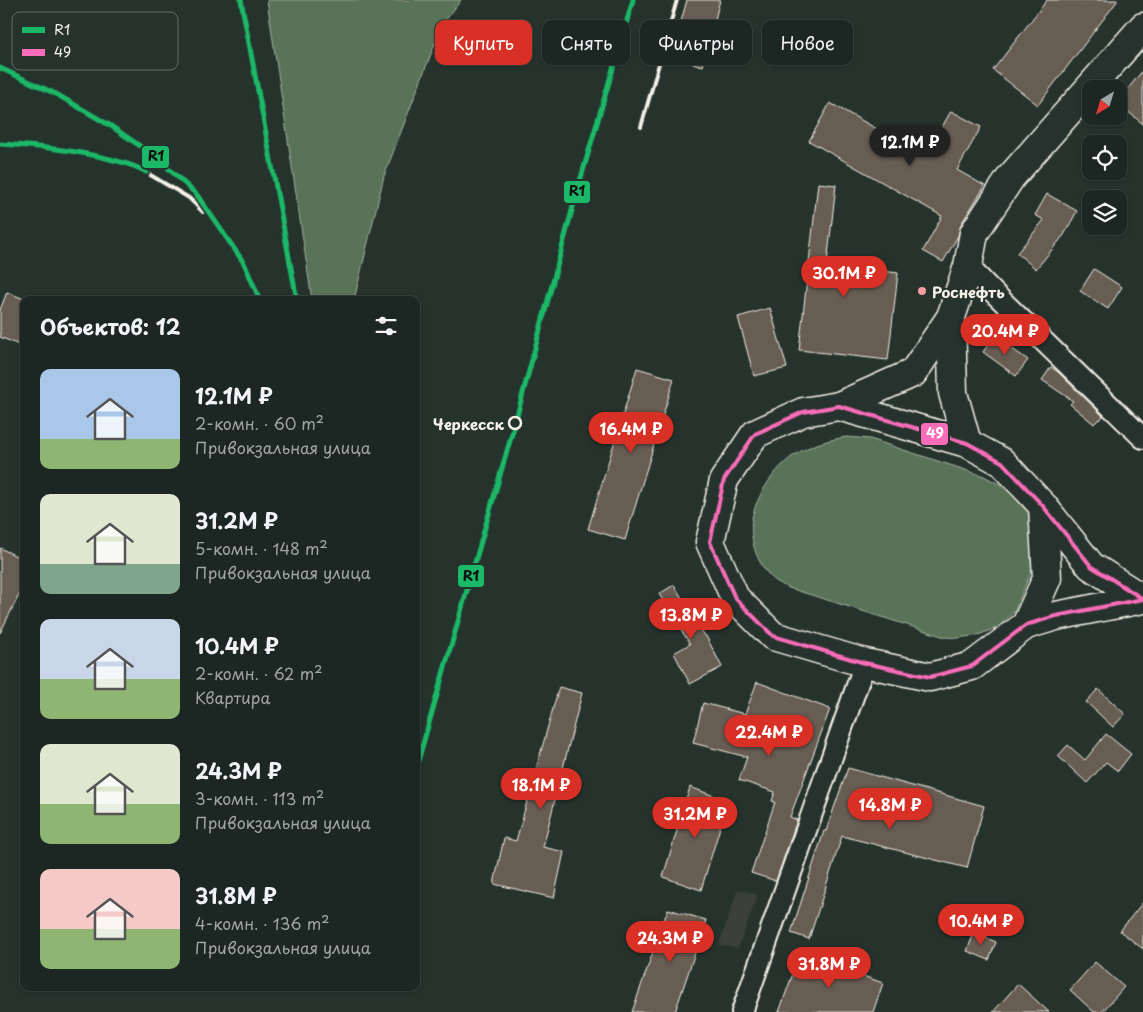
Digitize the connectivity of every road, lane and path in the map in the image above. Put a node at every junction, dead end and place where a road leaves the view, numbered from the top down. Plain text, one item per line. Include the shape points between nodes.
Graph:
1 (1143, 27) edge
2 (968, 266) junction
3 (951, 318) junction
4 (839, 406) junction
5 (1143, 438) edge
6 (967, 443) junction
7 (1043, 506) junction
8 (1143, 599) edge
9 (1026, 625) junction
10 (865, 663) junction
11 (742, 1012) edge

1 - 2 street via 1011,177 974,234
2 - 3 street
2 - 5 street
3 - 4 street via 913,374
3 - 6 street via 953,393
4 - 6 street
4 - 10 street via 802,412 755,434 724,480 710,542 735,598 773,636
6 - 7 street via 1002,462
7 - 8 street via 1090,566
7 - 9 street via 1047,578
8 - 9 street
9 - 10 street via 972,666 930,677
10 - 11 street

